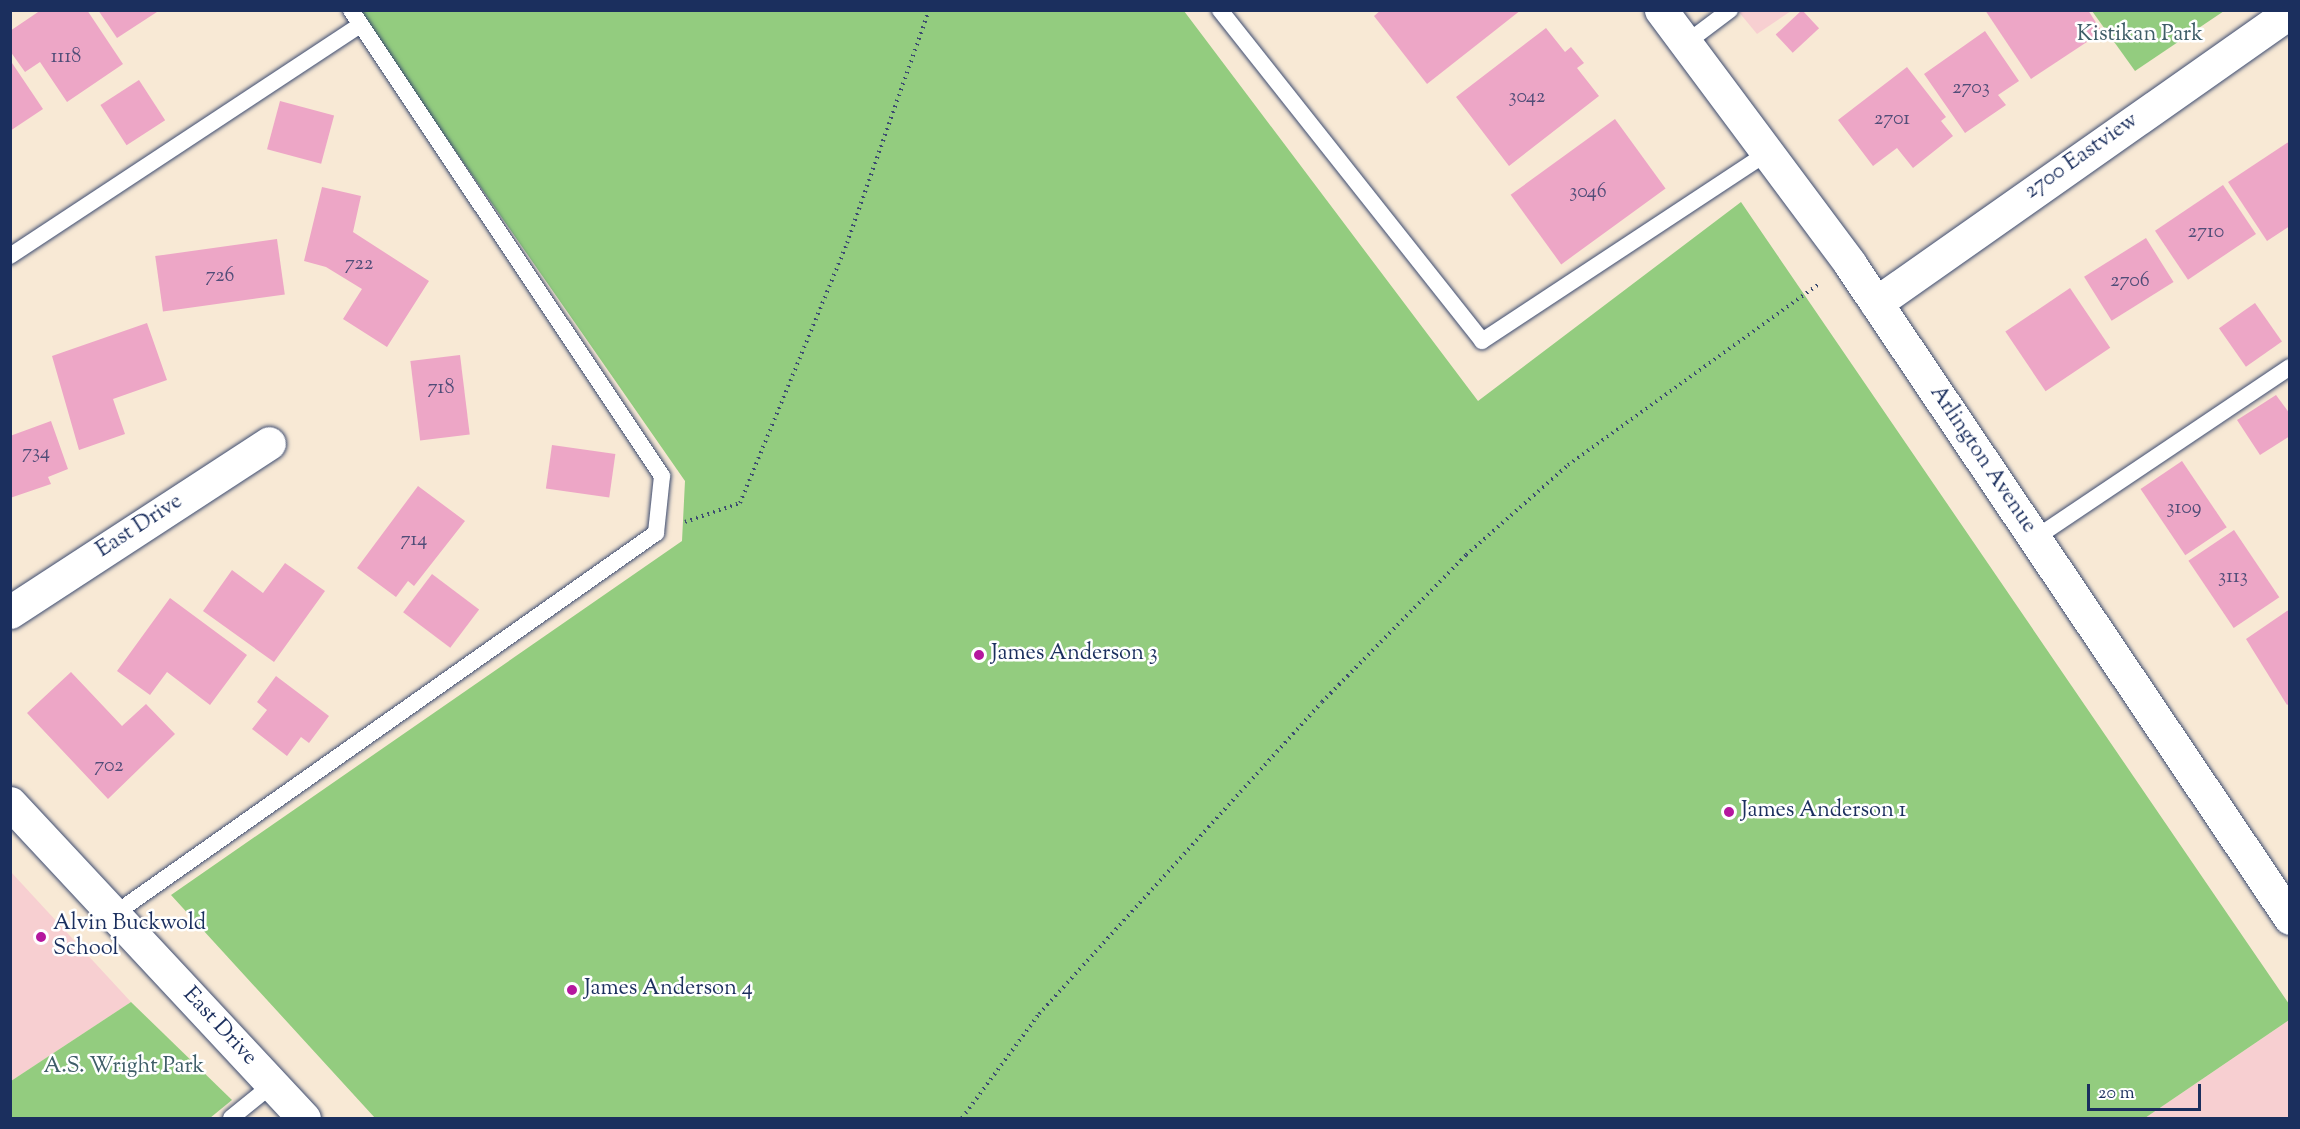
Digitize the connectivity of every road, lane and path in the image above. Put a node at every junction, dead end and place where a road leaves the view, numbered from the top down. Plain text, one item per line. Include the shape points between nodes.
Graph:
1 (929, 10) edge
2 (1220, 10) edge
3 (1661, 10) edge
4 (1730, 10) edge
5 (2289, 12) edge
6 (355, 18) edge
7 (1686, 43) junction
8 (1767, 153) junction
9 (10, 256) edge
10 (1850, 264) junction
11 (1876, 303) junction
12 (2289, 368) edge
13 (269, 443) dead end
14 (656, 533) junction
15 (2034, 539) junction
16 (10, 612) edge
17 (10, 803) edge
18 (113, 915) junction
19 (2289, 918) edge
20 (273, 1084) junction
21 (231, 1119) edge
22 (304, 1119) edge
23 (962, 1119) edge

1 - 14 path via 847,243 740,503
2 - 8 lane via 1482,341
3 - 7 street, Arlington Avenue
4 - 7 lane
5 - 11 street, 2700 Eastview
6 - 9 lane
6 - 14 lane via 662,476
7 - 8 street, Arlington Avenue
8 - 10 street, Arlington Avenue
10 - 11 street, Arlington Avenue
10 - 23 path via 1568,465 1466,555 1322,702 1047,1006
11 - 15 street, Arlington Avenue
12 - 15 lane
13 - 16 street, East Drive
14 - 18 lane
15 - 19 street, Arlington Avenue
17 - 18 street, East Drive
18 - 20 street, East Drive
20 - 21 lane
20 - 22 street, East Drive

